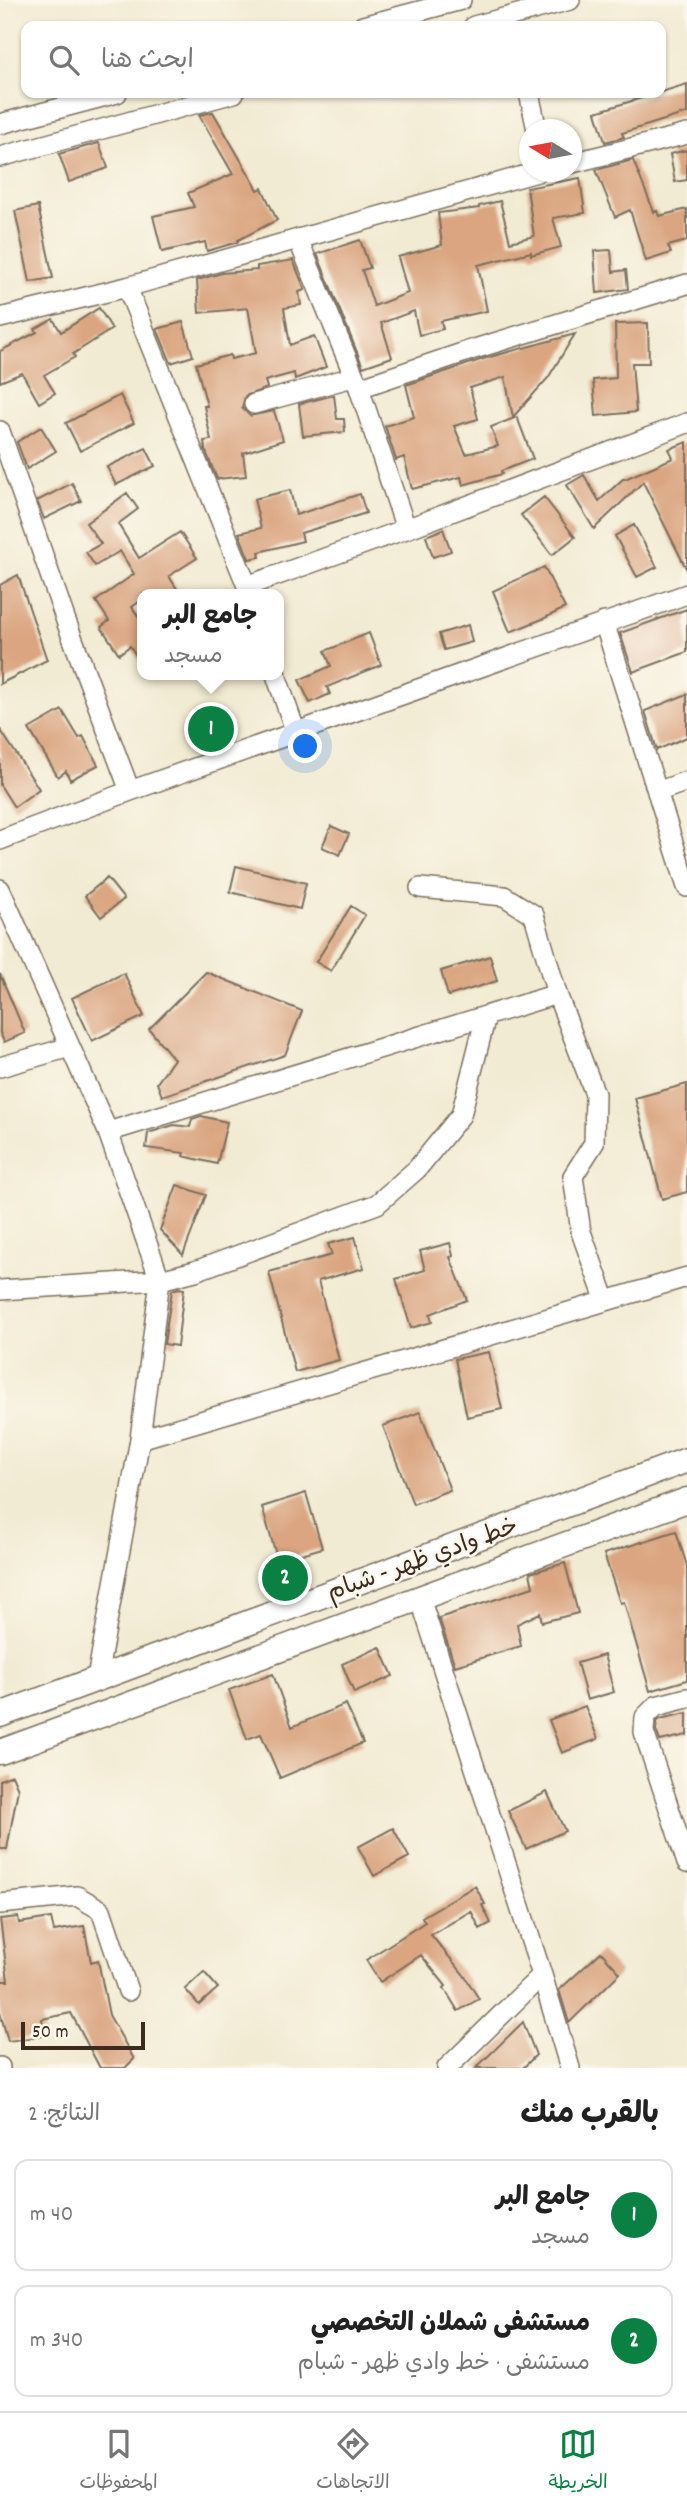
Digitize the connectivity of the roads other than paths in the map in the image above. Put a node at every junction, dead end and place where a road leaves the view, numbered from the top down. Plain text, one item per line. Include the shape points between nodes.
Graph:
1 (461, 0) edge
2 (570, 0) edge
3 (382, 21) edge
4 (514, 21) edge
5 (98, 98) edge
6 (216, 98) edge
7 (530, 98) edge
8 (535, 119) edge
9 (0, 124) edge
10 (687, 135) edge
11 (0, 158) edge
12 (582, 161) edge
13 (519, 177) edge
14 (298, 239) junction
15 (687, 284) edge
16 (127, 287) junction
17 (0, 318) edge
18 (356, 382) junction
19 (254, 404) dead end
20 (687, 423) edge
21 (0, 431) edge
22 (405, 528) junction
23 (248, 589) edge
24 (251, 589) edge
25 (687, 594) edge
26 (604, 622) junction
27 (278, 680) edge
28 (296, 733) junction
29 (687, 781) edge
30 (130, 791) junction
31 (657, 792) junction
32 (0, 840) edge
33 (687, 887) edge
34 (420, 888) dead end
35 (0, 889) edge
36 (557, 995) junction
37 (486, 1016) junction
38 (70, 1046) junction
39 (0, 1067) edge
40 (108, 1132) junction
41 (687, 1277) edge
42 (160, 1280) junction
43 (0, 1290) edge
44 (604, 1296) dead end
45 (140, 1439) junction
46 (687, 1460) edge
47 (687, 1500) edge
48 (420, 1598) junction
49 (97, 1678) junction
50 (687, 1698) edge
51 (0, 1715) edge
52 (0, 1752) edge
53 (687, 1863) edge
54 (0, 1904) edge
55 (542, 1975) junction
56 (128, 1991) dead end
57 (447, 2068) edge
58 (570, 2068) edge

1 - 3 street
2 - 4 street
5 - 9 street
6 - 11 street
7 - 8 street
10 - 12 street
13 - 14 street
14 - 16 street
14 - 18 street
15 - 18 street
16 - 17 street
16 - 23 street
18 - 19 street
18 - 22 street
20 - 22 street
21 - 30 street
22 - 24 street
25 - 26 street
26 - 28 street
26 - 31 street
27 - 28 street
28 - 30 street
29 - 31 street
30 - 32 street
31 - 33 street
34 - 36 street via 504,896 534,915
35 - 38 street
36 - 37 street
36 - 44 street via 595,1094 594,1143 573,1175 581,1232
37 - 40 street
37 - 42 street via 461,1115 417,1169 377,1204 195,1272
38 - 39 street
38 - 40 street
40 - 42 street
41 - 45 street
42 - 43 street
42 - 45 street
45 - 49 street
46 - 49 main road, خط وادي ظهر - شبام
47 - 48 main road, خط وادي ظهر - شبام
48 - 52 main road, خط وادي ظهر - شبام
48 - 55 street
49 - 51 main road, خط وادي ظهر - شبام
50 - 53 street via 656,1706 645,1717 644,1732
54 - 56 street via 77,1896 101,1910
55 - 57 street
55 - 58 street

